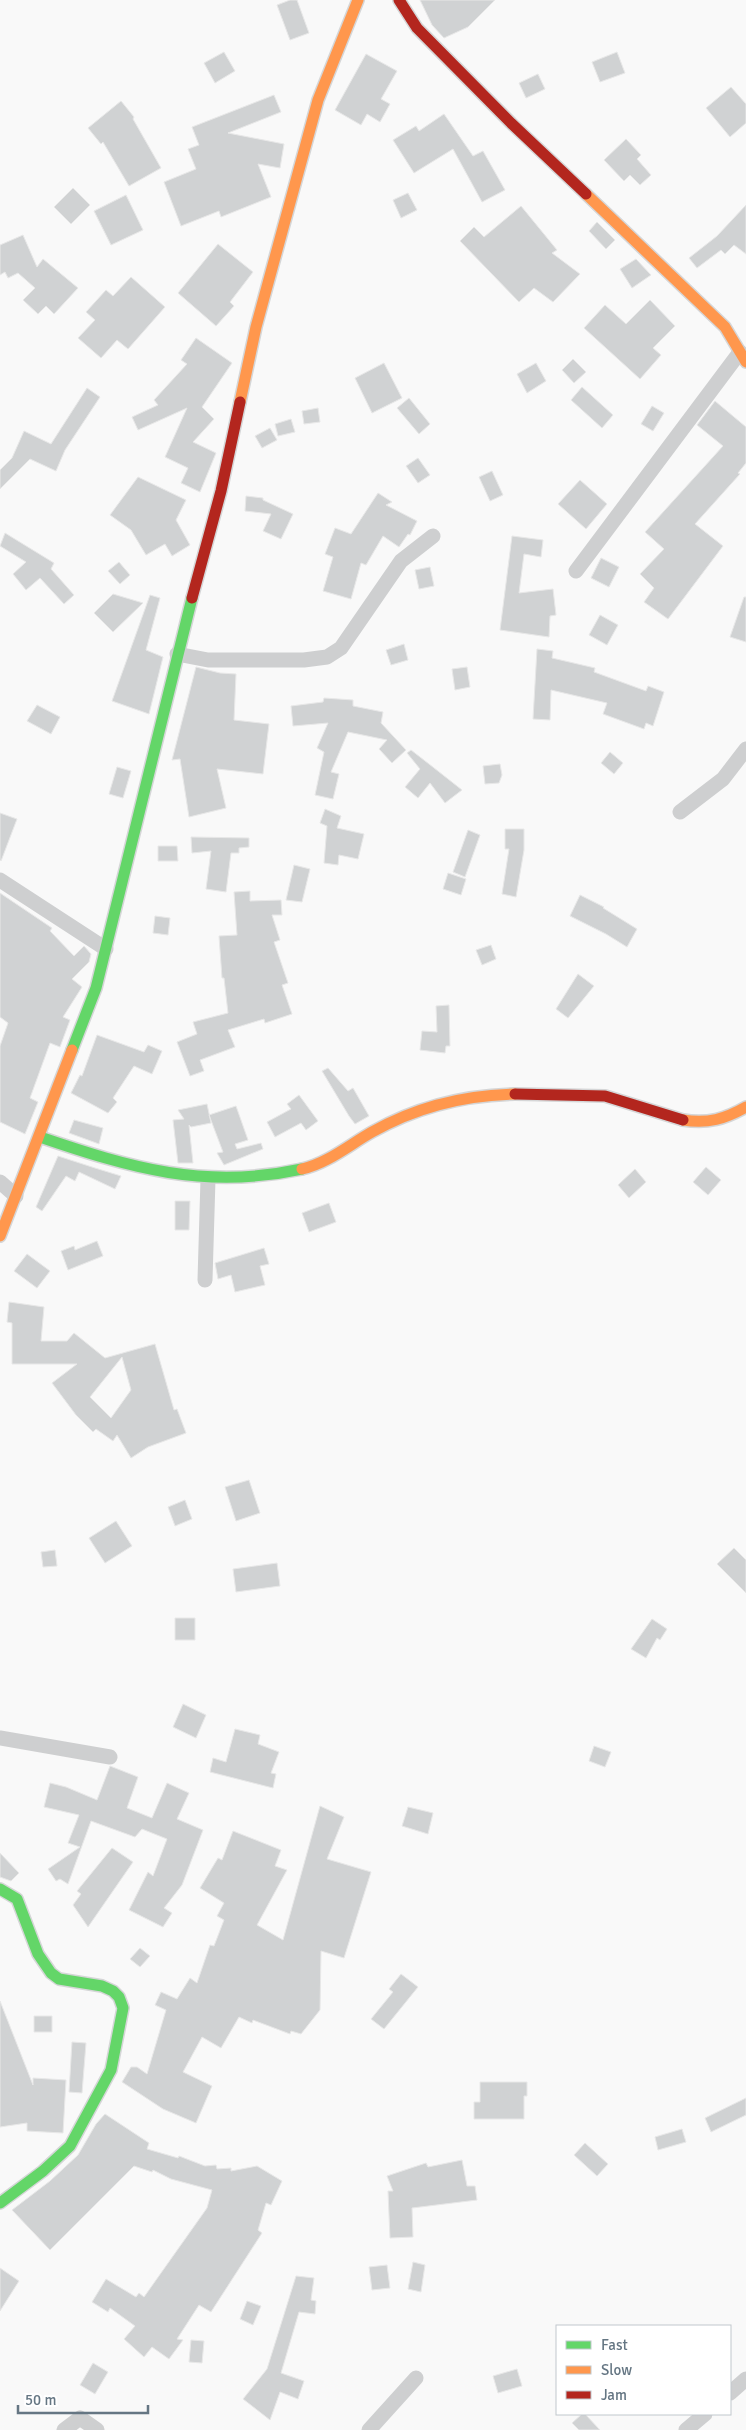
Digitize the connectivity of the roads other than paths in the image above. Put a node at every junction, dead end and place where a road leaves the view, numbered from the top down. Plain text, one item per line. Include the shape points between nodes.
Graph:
1 (358, 0) edge
2 (399, 0) edge
3 (743, 357) edge
4 (433, 536) dead end
5 (576, 571) dead end
6 (177, 654) junction
7 (746, 749) edge
8 (680, 812) dead end
9 (0, 880) edge
10 (106, 948) junction
11 (746, 1107) edge
12 (40, 1137) junction
13 (208, 1179) junction
14 (0, 1182) edge
15 (16, 1196) junction
16 (0, 1236) edge
17 (204, 1280) dead end
18 (0, 1738) edge
19 (110, 1757) dead end
20 (0, 1889) edge
21 (0, 2203) edge
22 (416, 2378) dead end
23 (746, 2379) edge
24 (731, 2392) edge
25 (704, 2415) edge
26 (64, 2430) edge
27 (97, 2430) edge
28 (368, 2430) edge
29 (686, 2430) edge

1 - 6 street via 315,110 256,327 221,491
2 - 3 street via 417,28 504,116 725,327
3 - 5 street
4 - 6 street via 401,561 341,648 328,657 208,660
6 - 10 street
7 - 8 street via 723,779
9 - 10 street
10 - 12 street via 96,988
11 - 13 street via 717,1122 700,1122 662,1115 620,1099 547,1094 476,1095 446,1100 413,1111 313,1166 253,1177
12 - 13 street via 142,1170
12 - 15 street
13 - 17 street
14 - 15 street
15 - 16 street
18 - 19 street
20 - 21 street via 17,1899 38,1954 51,1974 58,1979 102,1986 113,1991 120,1997 123,2008 111,2070 70,2146
22 - 28 street
23 - 24 street
25 - 29 street
26 - 27 street via 80,2418

